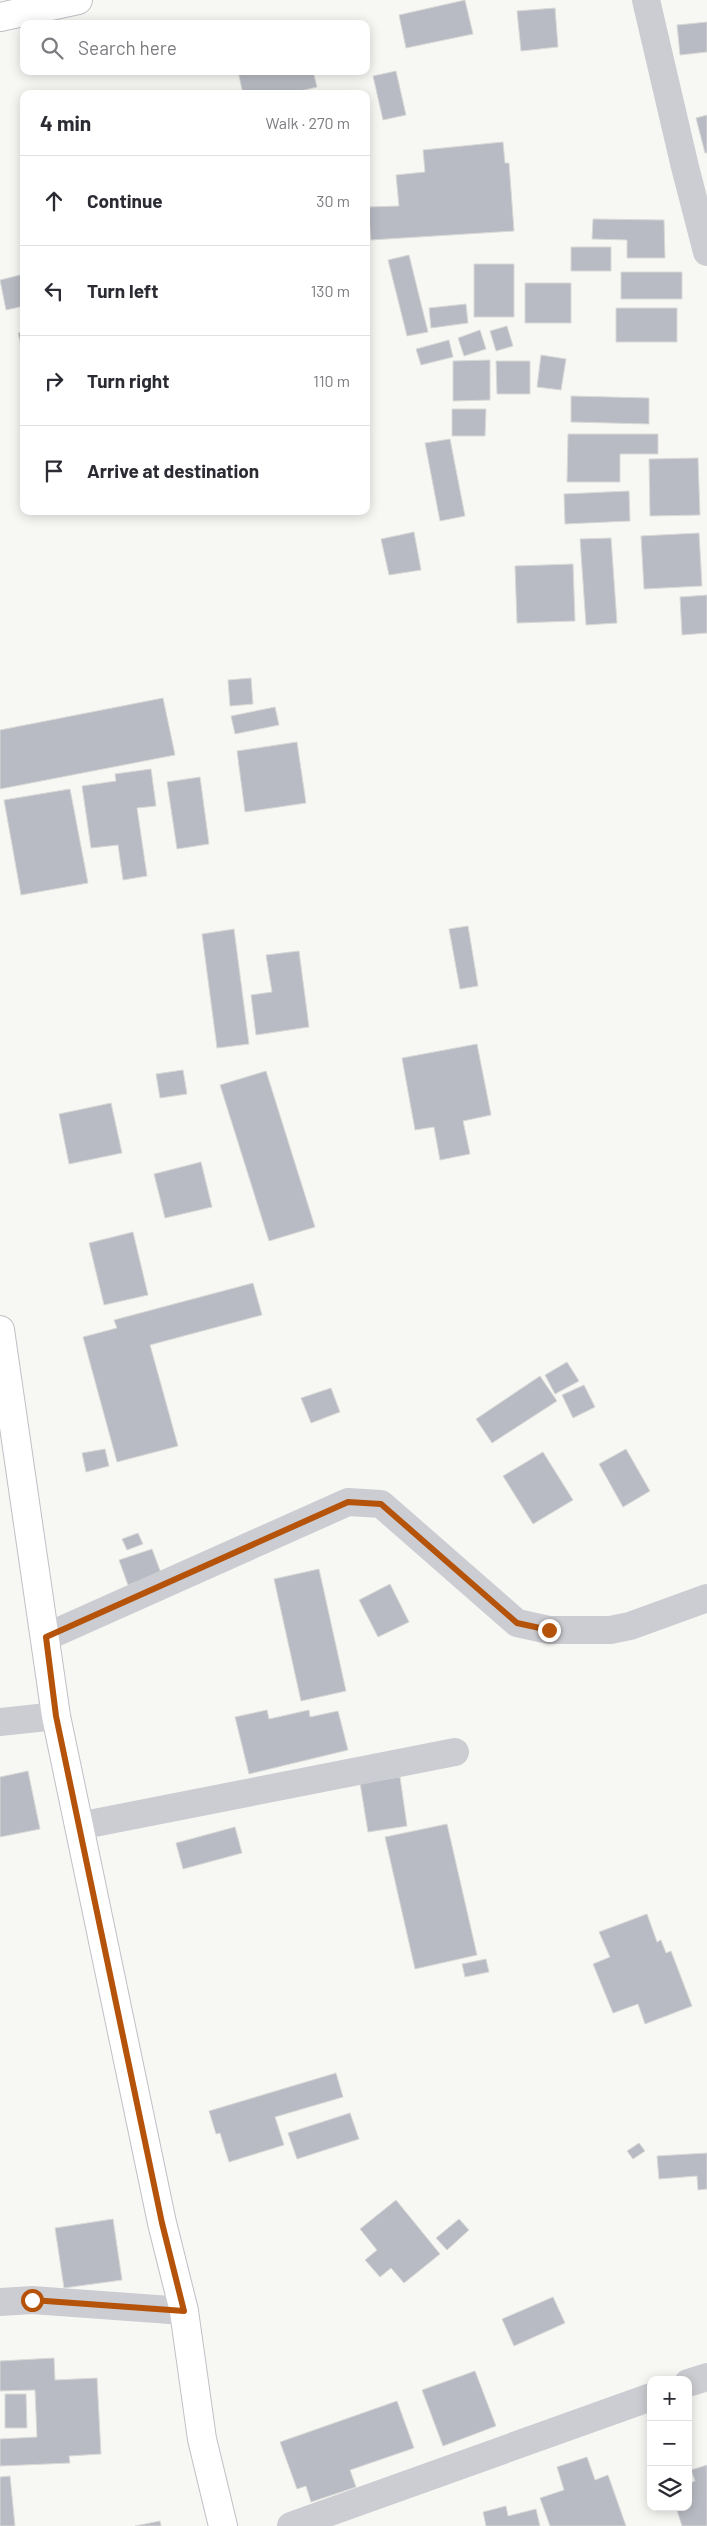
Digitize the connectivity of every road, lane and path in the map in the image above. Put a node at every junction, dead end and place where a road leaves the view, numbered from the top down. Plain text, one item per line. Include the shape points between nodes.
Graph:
1 (78, 0) edge
2 (646, 0) edge
3 (0, 17) edge
4 (707, 252) edge
5 (0, 1330) edge
6 (707, 1598) edge
7 (46, 1637) junction
8 (56, 1716) junction
9 (0, 1722) edge
10 (455, 1752) dead end
11 (79, 1826) junction
12 (0, 2302) edge
13 (184, 2311) junction
14 (707, 2377) edge
15 (692, 2382) edge
16 (647, 2398) edge
17 (223, 2526) edge
18 (291, 2526) edge

1 - 3 street
2 - 4 street
5 - 7 street
6 - 7 street via 610,1630 549,1630 517,1623 381,1504 348,1502
7 - 8 street
8 - 9 street
8 - 11 street
10 - 11 street
11 - 13 street via 162,2223
12 - 13 street via 32,2300
13 - 17 street via 202,2439
14 - 15 street
16 - 18 street

